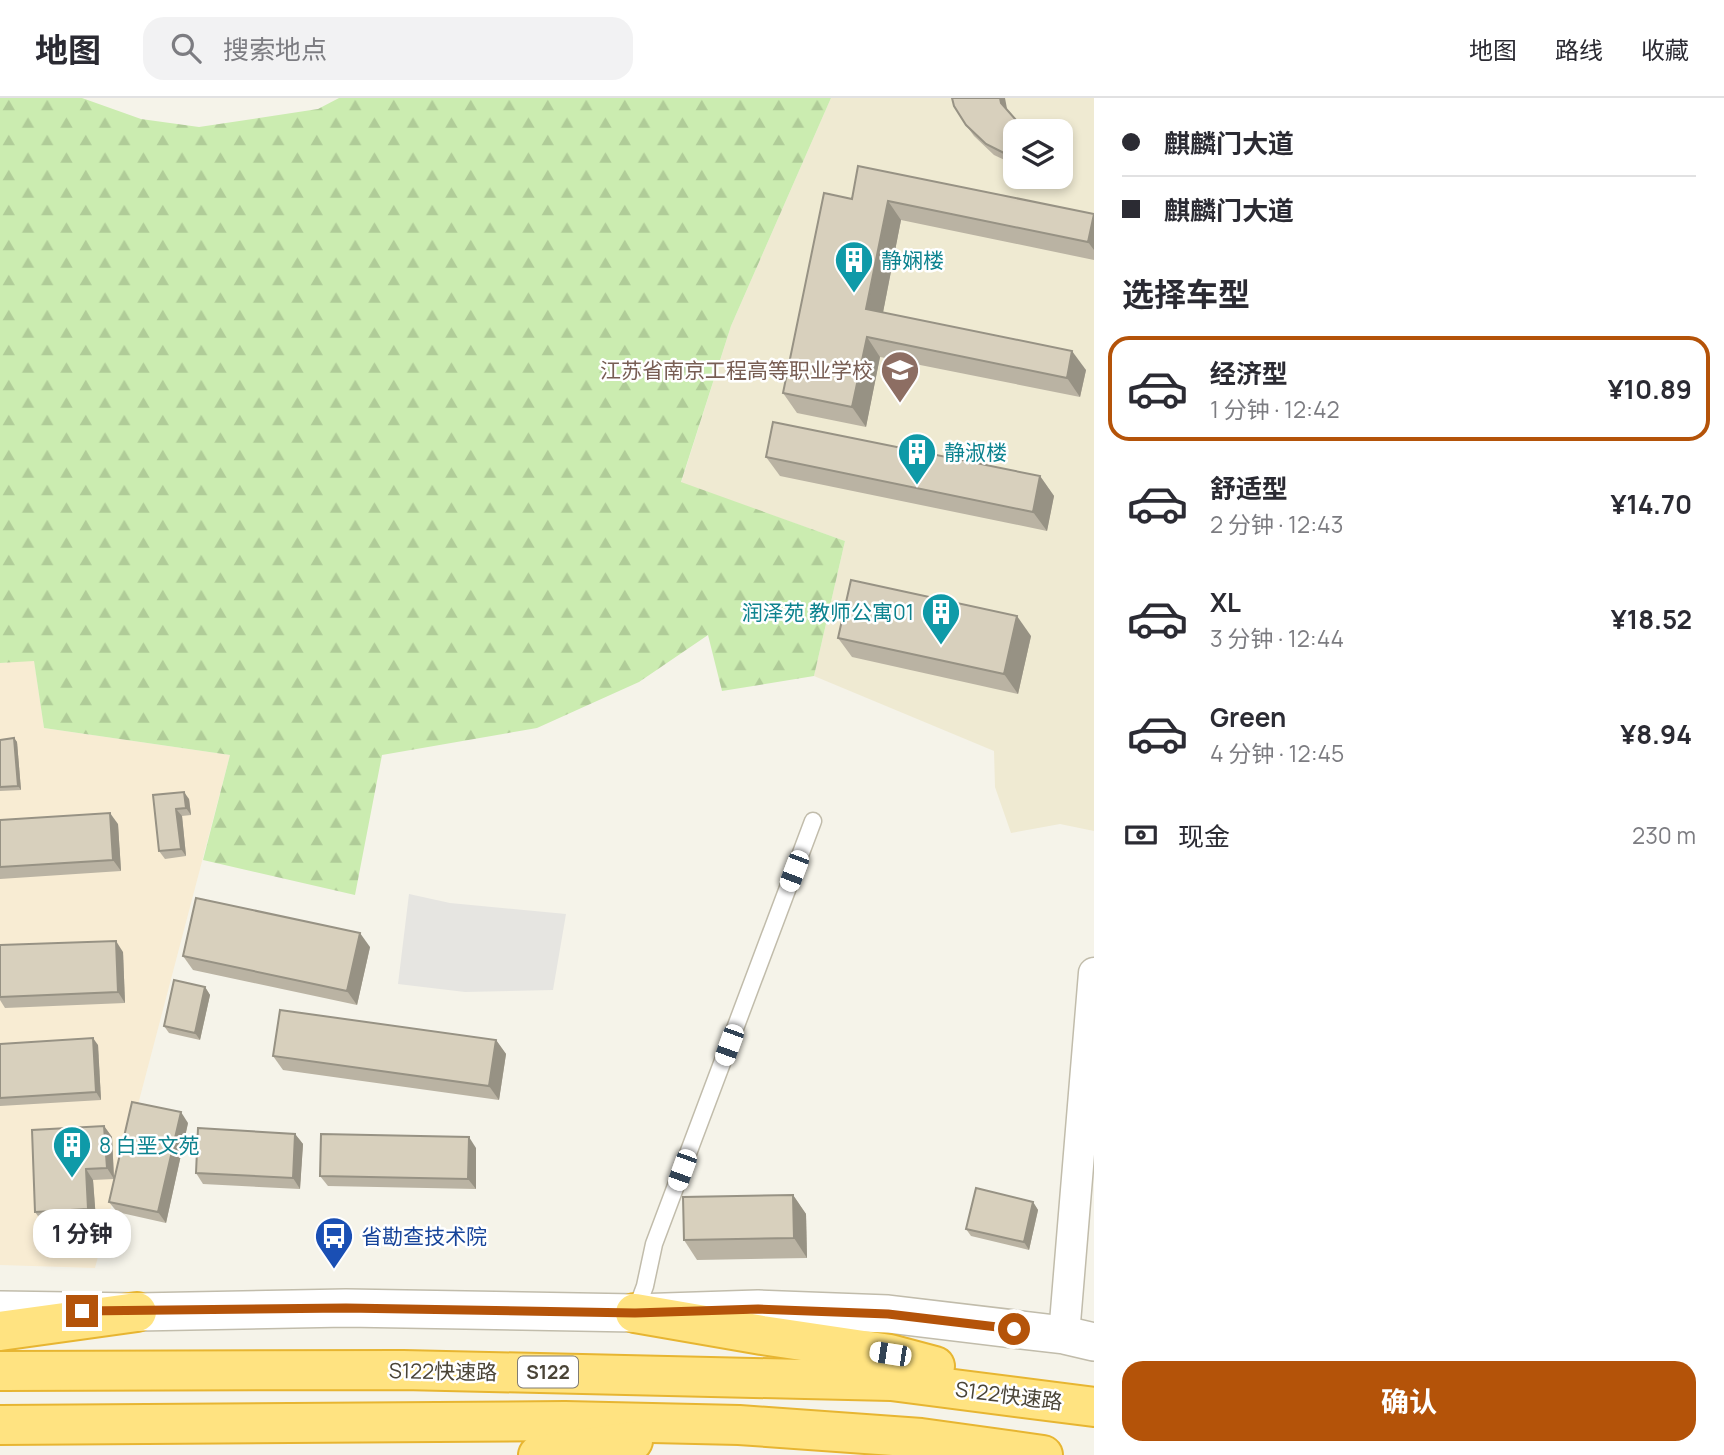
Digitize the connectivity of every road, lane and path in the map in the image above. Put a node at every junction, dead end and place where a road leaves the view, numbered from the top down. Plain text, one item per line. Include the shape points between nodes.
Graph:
1 (813, 821) dead end
2 (1094, 973) edge
3 (0, 1310) edge
4 (137, 1312) junction
5 (635, 1313) junction
6 (0, 1331) edge
7 (1079, 1338) edge
8 (0, 1371) edge
9 (1088, 1406) edge
10 (0, 1425) edge
11 (739, 1425) junction
12 (538, 1455) edge
13 (1044, 1455) edge

1 - 5 lane via 654,1244
2 - 7 street
3 - 4 street
4 - 5 street via 346,1308
4 - 6 highway
5 - 7 street via 758,1309 888,1314
5 - 9 highway via 890,1354
8 - 9 highway, S122快速路 / S122 via 402,1370 878,1380
10 - 11 highway
11 - 12 highway
11 - 13 highway via 921,1438

